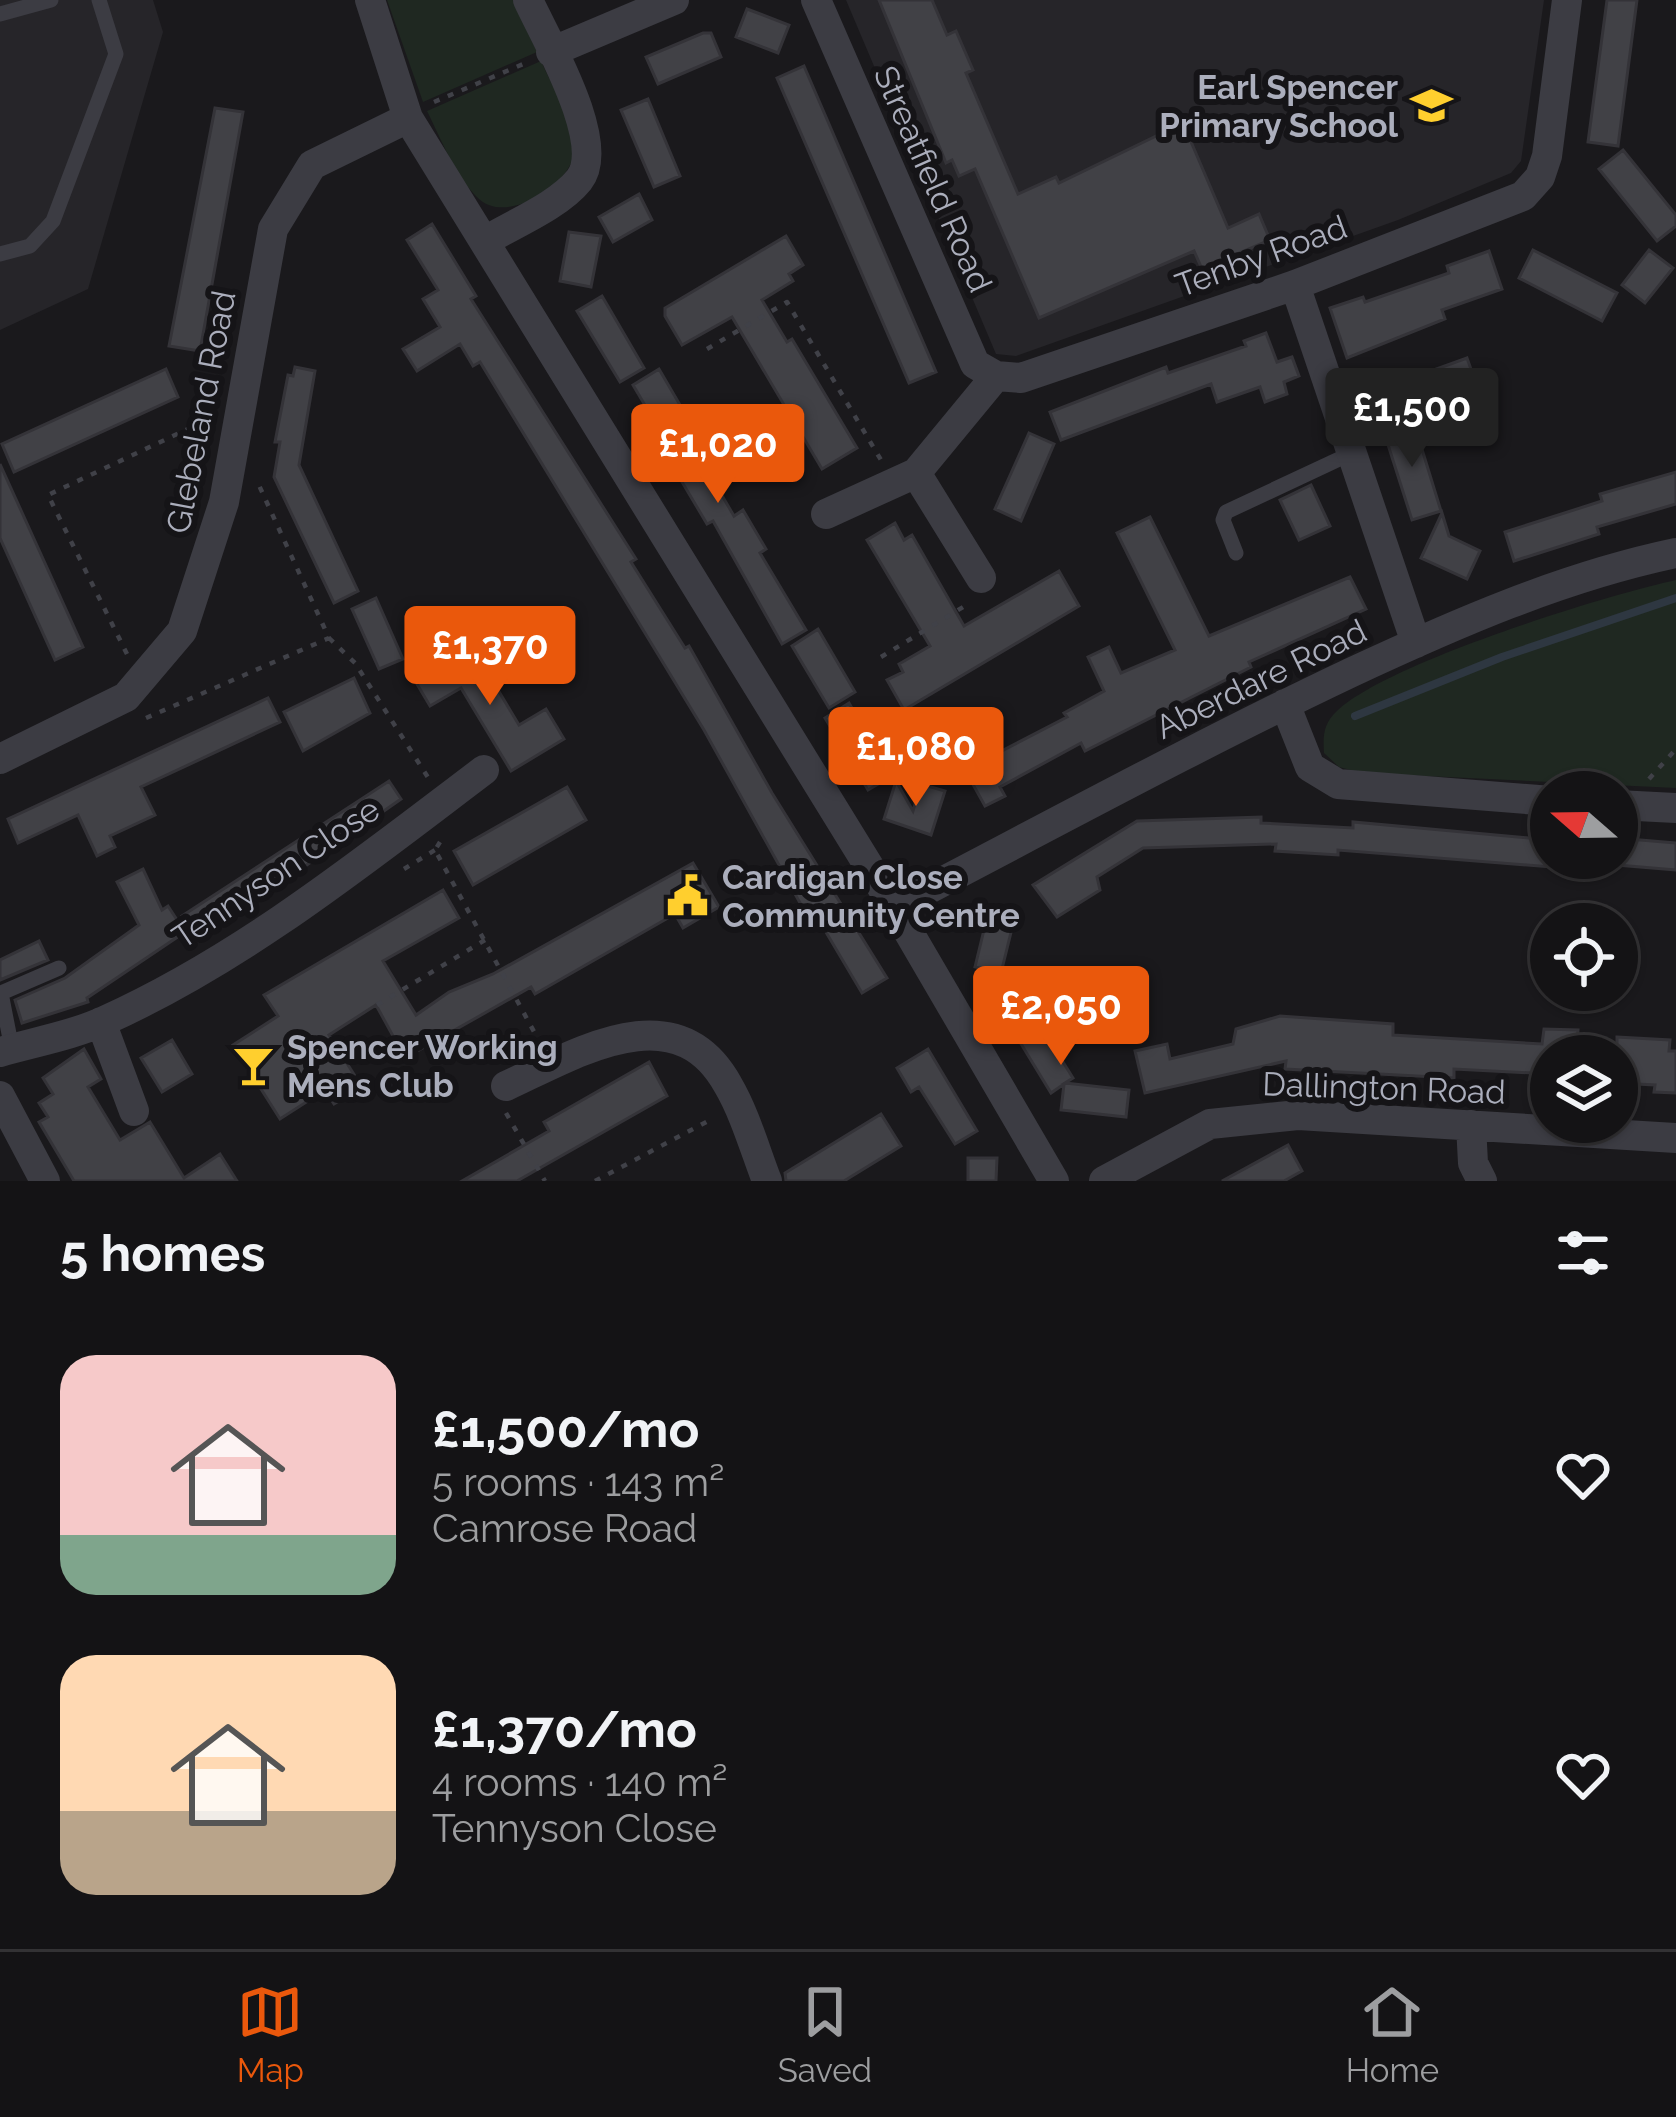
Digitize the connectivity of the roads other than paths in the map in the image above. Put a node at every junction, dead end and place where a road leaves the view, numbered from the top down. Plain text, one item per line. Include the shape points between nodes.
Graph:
1 (51, 0) edge
2 (99, 0) edge
3 (370, 0) edge
4 (528, 0) edge
5 (674, 0) edge
6 (816, 0) edge
7 (1567, 0) edge
8 (0, 14) edge
9 (551, 52) junction
10 (407, 116) junction
11 (485, 241) junction
12 (0, 254) edge
13 (1295, 285) junction
14 (996, 376) junction
15 (1352, 453) junction
16 (905, 478) junction
17 (826, 514) dead end
18 (1236, 553) dead end
19 (1676, 553) edge
20 (981, 578) road end
21 (1416, 643) junction
22 (1285, 704) junction
23 (0, 759) edge
24 (484, 770) dead end
25 (1530, 799) edge
26 (894, 907) junction
27 (59, 968) dead end
28 (101, 1022) junction
29 (6, 1050) edge
30 (506, 1086) road end
31 (0, 1096) edge
32 (134, 1111) dead end
33 (1472, 1125) junction
34 (1676, 1138) edge
35 (45, 1181) edge
36 (767, 1181) edge
37 (1054, 1181) edge
38 (1104, 1181) edge
39 (1482, 1181) edge

1 - 8 lane
2 - 12 lane via 116,54 53,221 30,246
3 - 10 street
4 - 9 street
5 - 9 street
6 - 14 street, Streatfield Road via 975,364
7 - 13 street, Tenby Road via 1540,177 1523,196
9 - 11 street via 584,127 586,167 571,188
10 - 11 street
10 - 23 street, Glebeland Road via 312,165 273,229 214,547 182,631 133,689
11 - 26 street
13 - 14 street, Tenby Road via 1022,378
13 - 15 street
14 - 16 street
15 - 18 lane via 1226,512
15 - 21 street
16 - 17 street
16 - 20 street
19 - 21 street, Aberdare Road via 1498,606
21 - 22 street, Aberdare Road
22 - 25 street via 1310,767 1338,784
22 - 26 street, Aberdare Road
24 - 28 street, Tennyson Close via 331,883 174,986
26 - 37 street
27 - 29 lane via 1,993
28 - 29 street, Tennyson Close
28 - 32 street
30 - 36 street via 618,1036 651,1031 709,1059
31 - 35 street
33 - 34 street, Dallington Road
33 - 38 street, Dallington Road via 1298,1115 1210,1124
33 - 39 street

